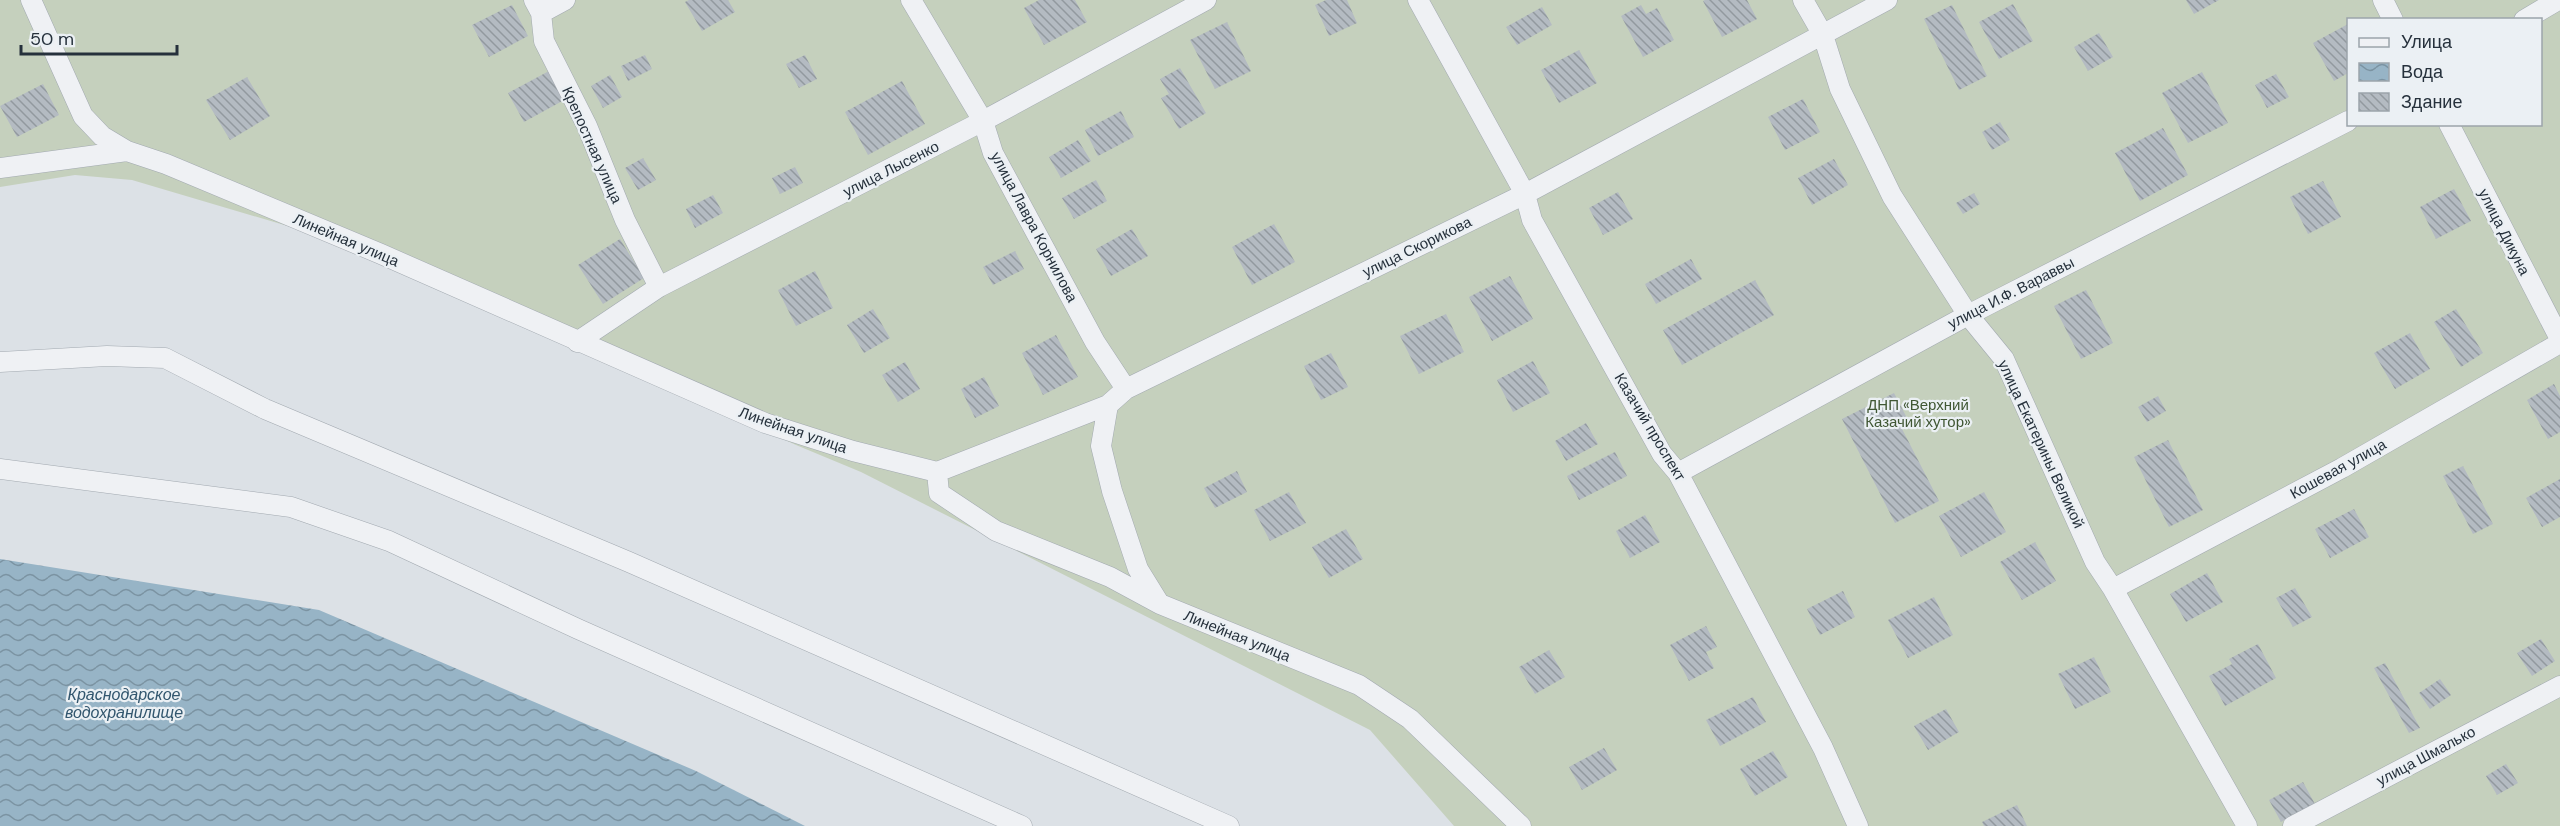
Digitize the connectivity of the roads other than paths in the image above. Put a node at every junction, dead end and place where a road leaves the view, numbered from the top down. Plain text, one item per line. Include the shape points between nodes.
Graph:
1 (31, 0) edge
2 (565, 0) edge
3 (911, 0) edge
4 (1206, 0) edge
5 (1418, 0) edge
6 (1803, 0) edge
7 (1887, 0) edge
8 (2383, 0) edge
9 (2558, 0) edge
10 (537, 7) edge
11 (2392, 18) edge
12 (2527, 18) edge
13 (1823, 35) junction
14 (2347, 121) edge
15 (983, 122) junction
16 (2450, 126) edge
17 (127, 151) junction
18 (0, 168) edge
19 (1525, 194) junction
20 (659, 287) junction
21 (1968, 315) junction
22 (2560, 341) edge
23 (578, 342) junction
24 (0, 362) edge
25 (1126, 389) junction
26 (1108, 405) junction
27 (0, 469) edge
28 (937, 471) junction
29 (1678, 473) junction
30 (2113, 589) junction
31 (1160, 604) junction
32 (2560, 686) edge
33 (1022, 826) edge
34 (1229, 826) edge
35 (1521, 826) edge
36 (1858, 826) edge
37 (2247, 826) edge
38 (2292, 826) edge

1 - 17 street via 83,116 102,136
2 - 10 street
3 - 15 street, улица Лавра Корнилова
4 - 15 street, улица Лысенко
5 - 19 street, Казачий проспект
6 - 13 street, улица Екатерины Великой
7 - 13 street, улица Скорикова
8 - 11 street
9 - 12 street
10 - 20 street, Крепостная улица via 544,41
13 - 19 street, улица Скорикова
13 - 21 street, улица Екатерины Великой via 1840,89 1892,196
14 - 21 street, улица И.Ф. Вараввы
15 - 20 street, улица Лысенко
15 - 25 street, улица Лавра Корнилова via 993,153 1095,342
16 - 22 street, улица Дикуна
17 - 18 street, Линейная улица
17 - 23 street, Линейная улица via 381,254
19 - 25 street, улица Скорикова
19 - 29 street, Казачий проспект via 1532,220 1662,453
20 - 23 street, улица Лысенко
21 - 29 street, улица И.Ф. Вараввы
21 - 30 street, улица Екатерины Великой via 2004,359 2095,562
22 - 30 street, Кошевая улица via 2342,468
23 - 28 street, Линейная улица via 765,423 853,451
24 - 34 street via 107,356 165,358 265,409 629,562
25 - 26 street, улица Скорикова
26 - 28 street, улица Скорикова
26 - 31 street via 1101,446 1112,491 1138,569
27 - 33 street via 302,511 388,542
28 - 31 street, Линейная улица via 939,493 996,531 1110,577
29 - 36 street, Казачий проспект via 1823,748
30 - 37 street, улица Екатерины Великой
31 - 35 street, Линейная улица via 1359,686 1410,719
32 - 38 street, улица Шмалько

